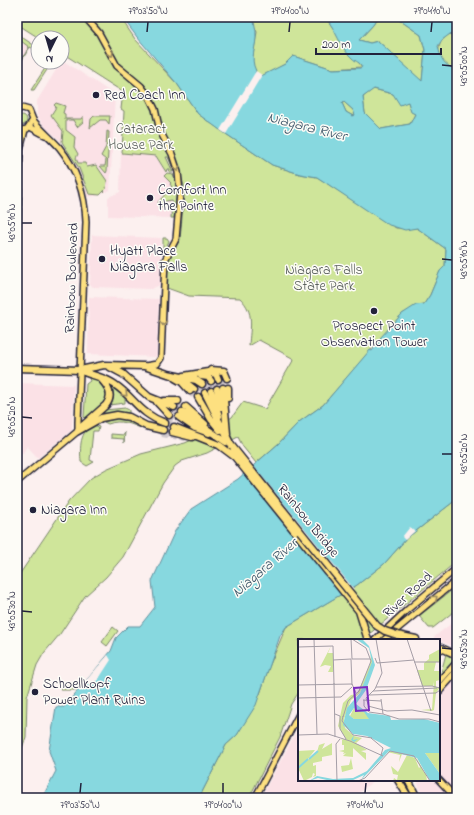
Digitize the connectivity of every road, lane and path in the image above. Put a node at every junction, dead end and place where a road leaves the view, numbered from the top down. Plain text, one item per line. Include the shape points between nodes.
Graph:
1 (85, 17) edge
2 (17, 110) edge
3 (33, 120) junction
4 (27, 128) junction
5 (17, 129) edge
6 (47, 136) junction
7 (20, 150) junction
8 (17, 225) edge
9 (104, 365) junction
10 (140, 366) junction
11 (17, 368) edge
12 (80, 370) junction
13 (99, 376) junction
14 (185, 377) junction
15 (207, 383) junction
16 (210, 392) junction
17 (157, 401) junction
18 (219, 415) junction
19 (168, 419) junction
20 (177, 421) junction
21 (148, 426) junction
22 (78, 431) junction
23 (195, 431) junction
24 (225, 435) junction
25 (17, 482) edge
26 (457, 568) edge
27 (457, 580) edge
28 (368, 639) edge
29 (376, 639) edge
30 (385, 639) edge
31 (416, 639) dead end
32 (440, 647) edge
33 (457, 654) edge
34 (457, 662) edge
35 (457, 672) edge
36 (440, 681) edge
37 (440, 690) edge
38 (298, 716) edge
39 (400, 781) edge
40 (408, 781) edge
41 (440, 781) edge
42 (407, 795) edge
43 (255, 798) edge
44 (417, 798) edge
45 (456, 798) edge

1 -> 10 main road via 99,33 117,66 141,86 151,101 160,131 179,174 180,196 175,242 165,260 161,359 157,364
2 - 3 main road, Rainbow Boulevard via 29,110
3 - 4 main road
3 - 6 main road, Rainbow Boulevard
4 - 5 main road
4 - 6 main road, Rainbow Boulevard
4 - 7 main road
5 - 7 main road
6 - 12 main road, Rainbow Boulevard via 73,169 81,189 86,214
7 - 8 main road
9 - 10 highway
9 - 12 highway
9 - 17 highway via 124,374
10 - 14 highway
11 - 12 highway
12 - 13 highway via 88,375
12 - 22 main road, Rainbow Boulevard
13 -> 19 highway via 116,385 152,418
13 - 22 highway via 108,387 109,401
14 - 15 highway
14 - 15 highway
14 - 15 highway
14 - 15 highway via 212,372 216,374
14 - 15 highway via 211,370 224,371
16 - 18 highway, Rainbow Bridge
16 - 18 highway
16 - 18 highway
16 - 18 highway via 221,402
17 - 19 highway
17 - 19 highway
18 - 24 highway, Rainbow Bridge
18 - 24 highway
18 - 24 highway
19 - 21 highway
19 - 21 highway via 155,430
20 - 23 highway
20 - 23 highway
20 - 23 highway
21 - 22 highway via 129,417 113,416 99,419
22 - 25 main road
23 - 24 highway
23 - 24 highway
23 - 28 highway, Rainbow Bridge via 235,458 359,611
24 - 31 highway, Rainbow Bridge, bridge via 377,626 385,631
26 - 29 main road, River Road
30 -> 27 main road, River Road
32 - 33 highway
34 - 36 main road
35 - 37 highway
38 - 43 main road
39 - 42 highway
40 - 44 highway
41 - 45 main road

